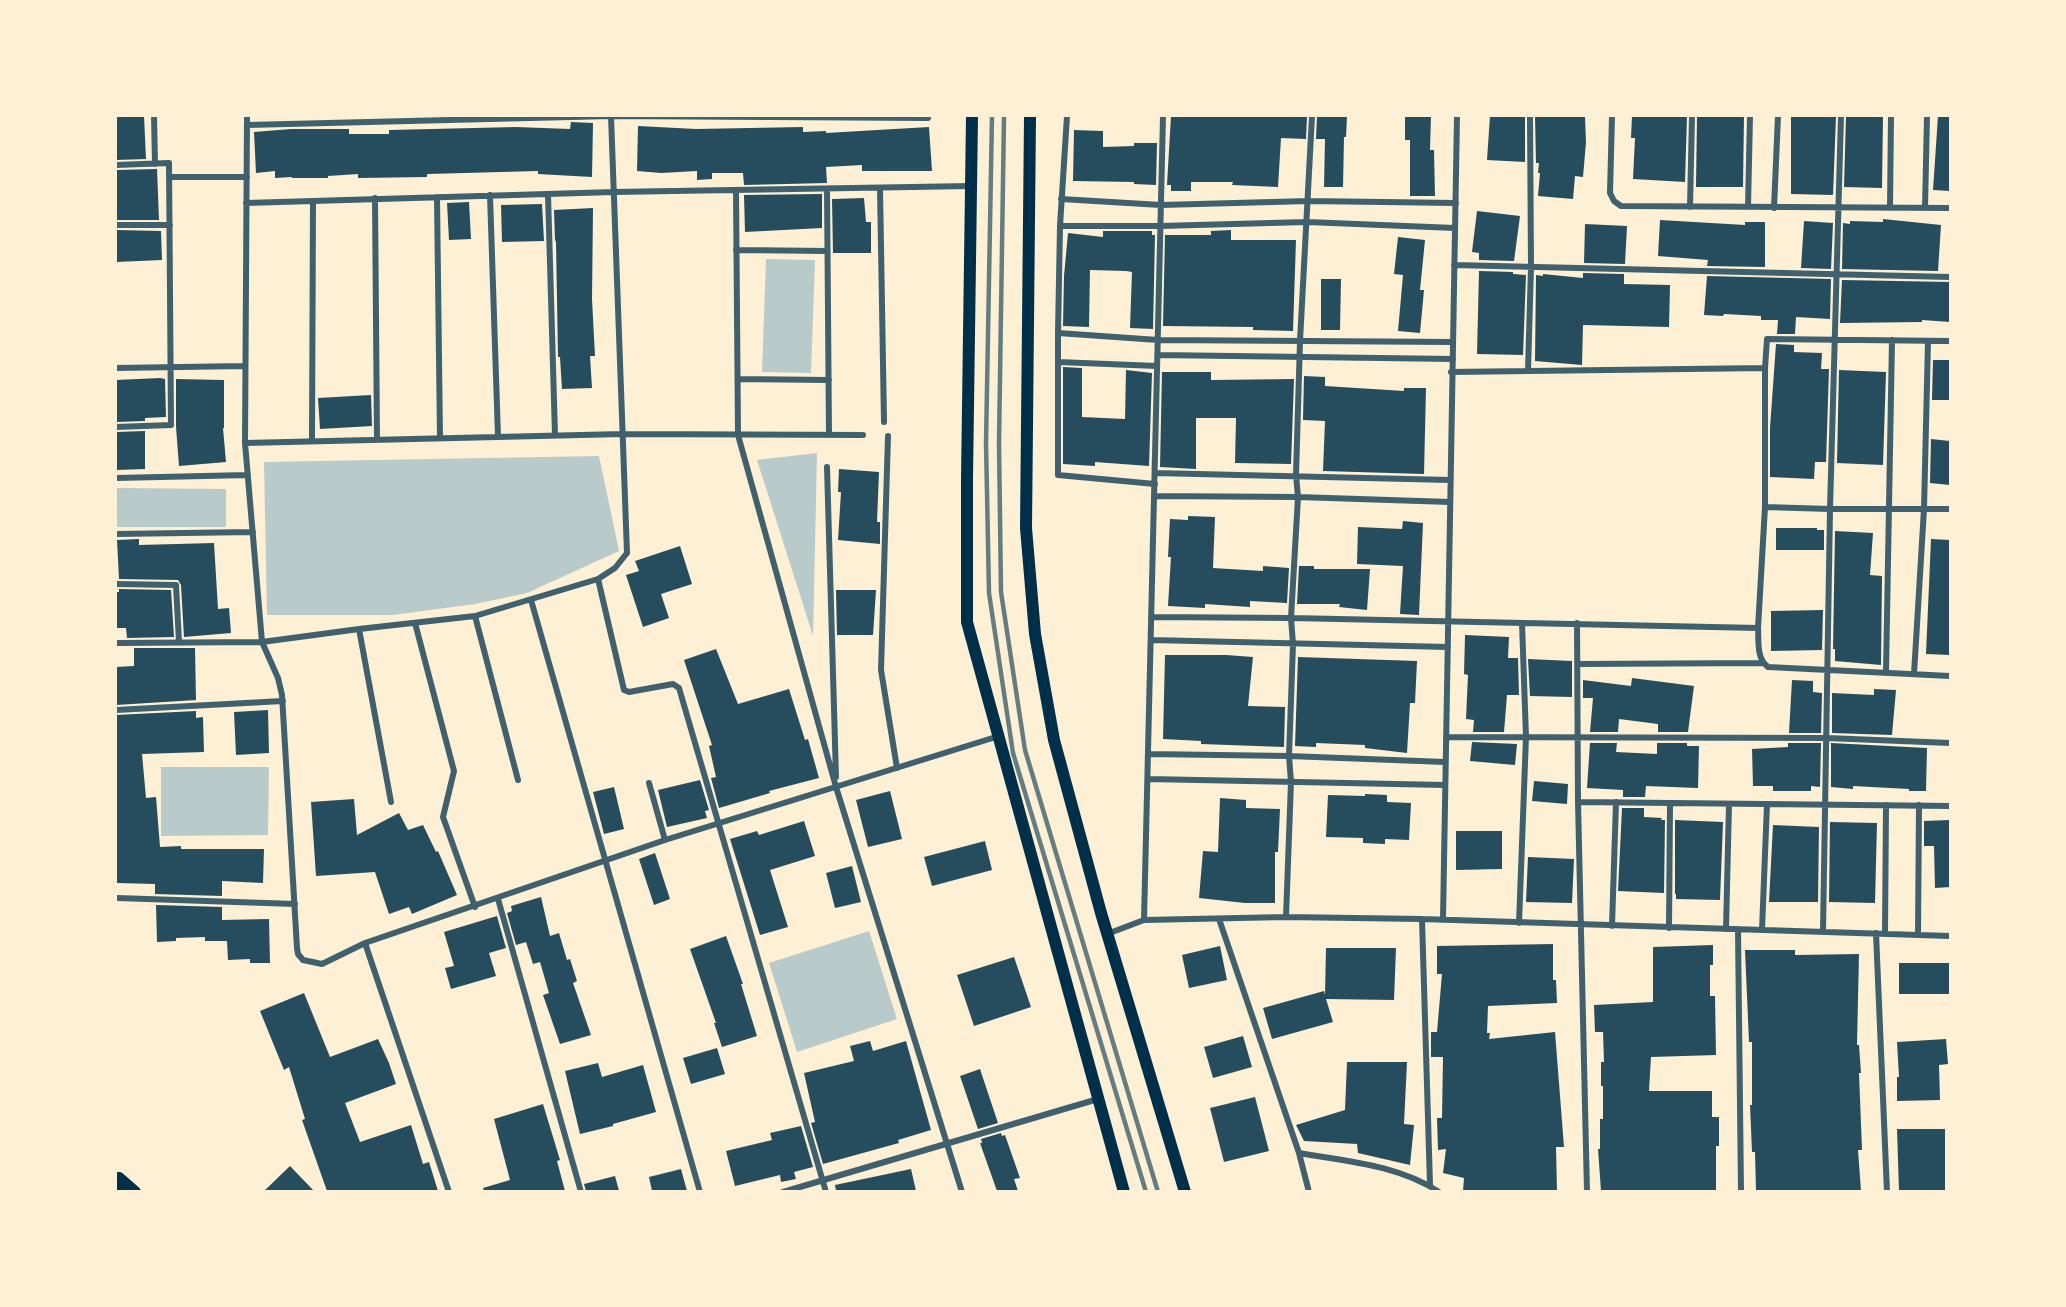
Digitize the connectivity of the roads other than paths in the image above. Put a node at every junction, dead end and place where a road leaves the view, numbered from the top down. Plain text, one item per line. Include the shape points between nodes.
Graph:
1 (154, 116) edge
2 (247, 116) edge
3 (611, 116) edge
4 (972, 116) edge
5 (1030, 116) edge
6 (1067, 116) edge
7 (1162, 116) edge
8 (1312, 116) edge
9 (1457, 116) edge
10 (1530, 116) edge
11 (1612, 116) edge
12 (1692, 116) edge
13 (1750, 116) edge
14 (1778, 116) edge
15 (1841, 116) edge
16 (1891, 116) edge
17 (1927, 116) edge
18 (928, 118) dead end
19 (247, 125) junction
20 (154, 164) junction
21 (116, 165) edge
22 (170, 177) junction
23 (247, 177) junction
24 (971, 186) junction
25 (880, 188) junction
26 (827, 189) junction
27 (736, 190) junction
28 (614, 192) junction
29 (548, 194) junction
30 (490, 195) junction
31 (437, 197) junction
32 (375, 198) junction
33 (1061, 198) junction
34 (313, 201) junction
35 (1309, 201) junction
36 (246, 203) junction
37 (1455, 203) junction
38 (1161, 205) junction
39 (1690, 207) junction
40 (1748, 207) junction
41 (1774, 208) junction
42 (1839, 208) junction
43 (1890, 208) junction
44 (1925, 208) junction
45 (1950, 208) edge
46 (1307, 222) junction
47 (116, 225) edge
48 (170, 225) junction
49 (1060, 226) junction
50 (1160, 226) junction
51 (1455, 228) junction
52 (736, 250) junction
53 (827, 251) junction
54 (1454, 265) junction
55 (1532, 267) junction
56 (1838, 275) junction
57 (1950, 278) edge
58 (1058, 333) junction
59 (1836, 338) junction
60 (1158, 340) junction
61 (1892, 340) junction
62 (1300, 341) junction
63 (1928, 341) junction
64 (1950, 341) edge
65 (1453, 342) junction
66 (1158, 356) junction
67 (1300, 359) junction
68 (1453, 359) junction
69 (1058, 362) junction
70 (245, 366) junction
71 (1157, 366) junction
72 (172, 367) junction
73 (116, 368) edge
74 (1765, 368) junction
75 (1527, 371) junction
76 (1451, 372) junction
77 (738, 380) junction
78 (829, 380) junction
79 (884, 422) dead end
80 (116, 427) edge
81 (623, 434) junction
82 (555, 435) junction
83 (738, 435) junction
84 (829, 435) junction
85 (863, 435) dead end
86 (888, 436) dead end
87 (498, 437) junction
88 (440, 438) junction
89 (376, 439) junction
90 (312, 441) junction
91 (245, 443) junction
92 (827, 467) dead end
93 (1155, 473) junction
94 (248, 475) junction
95 (1296, 476) junction
96 (116, 478) edge
97 (1450, 480) junction
98 (1155, 484) junction
99 (1154, 496) junction
100 (1298, 497) junction
101 (1450, 502) junction
102 (1765, 507) junction
103 (1830, 509) junction
104 (1890, 509) junction
105 (1924, 509) junction
106 (1950, 509) edge
107 (253, 532) junction
108 (116, 534) edge
109 (597, 579) junction
110 (116, 584) edge
111 (531, 600) junction
112 (475, 616) junction
113 (1151, 618) junction
114 (1292, 618) junction
115 (1448, 622) junction
116 (415, 623) junction
117 (1522, 623) junction
118 (1577, 623) junction
119 (1758, 628) junction
120 (359, 629) junction
121 (1151, 640) junction
122 (179, 642) junction
123 (262, 642) junction
124 (116, 643) edge
125 (1293, 644) junction
126 (1448, 647) junction
127 (1763, 663) junction
128 (1578, 664) junction
129 (1827, 670) junction
130 (1886, 672) junction
131 (1914, 674) junction
132 (1950, 676) edge
133 (283, 701) junction
134 (116, 710) edge
135 (999, 736) junction
136 (1446, 737) junction
137 (1526, 737) junction
138 (1579, 737) junction
139 (1827, 738) junction
140 (1950, 743) edge
141 (1148, 754) junction
142 (1289, 756) junction
143 (1445, 762) junction
144 (897, 768) junction
145 (1148, 778) junction
146 (518, 780) dead end
147 (1292, 782) junction
148 (649, 783) dead end
149 (1445, 784) junction
150 (836, 787) junction
151 (391, 802) dead end
152 (1578, 802) junction
153 (1616, 802) junction
154 (1670, 804) junction
155 (1729, 804) junction
156 (1767, 804) junction
157 (1825, 804) junction
158 (1886, 805) junction
159 (1919, 806) junction
160 (1950, 806) edge
161 (718, 824) junction
162 (665, 840) junction
163 (605, 861) junction
164 (117, 898) edge
165 (498, 898) junction
166 (295, 904) junction
167 (475, 907) junction
168 (1286, 917) junction
169 (1220, 919) junction
170 (1422, 919) junction
171 (1144, 920) junction
172 (1443, 920) junction
173 (1519, 923) junction
174 (1582, 926) junction
175 (1612, 926) junction
176 (1669, 928) junction
177 (1726, 929) junction
178 (1738, 929) junction
179 (1762, 930) junction
180 (1822, 931) junction
181 (1876, 933) junction
182 (1885, 933) junction
183 (1107, 934) junction
184 (1918, 934) junction
185 (1950, 936) edge
186 (366, 943) junction
187 (1098, 1099) junction
188 (947, 1143) junction
189 (1299, 1153) junction
190 (116, 1178) edge
191 (823, 1180) junction
192 (1430, 1185) junction
193 (125, 1191) edge
194 (135, 1191) edge
195 (449, 1191) edge
196 (581, 1191) edge
197 (700, 1191) edge
198 (783, 1191) edge
199 (826, 1191) edge
200 (962, 1191) edge
201 (1124, 1191) edge
202 (1185, 1191) edge
203 (1308, 1191) edge
204 (1439, 1191) edge
205 (1587, 1191) edge
206 (1741, 1191) edge
207 (1887, 1191) edge

1 - 20 street
2 - 19 street
3 - 18 street
3 - 19 street
3 - 28 street
4 - 24 main road
5 - 183 main road via 1026,528 1035,634 1054,740
6 - 33 street
7 - 38 street
8 - 35 street
9 - 37 street
10 - 55 street
11 - 39 street via 1610,193 1614,201 1621,206
12 - 39 street
13 - 40 street
14 - 41 street
15 - 42 street
16 - 43 street
17 - 44 street
19 - 23 street
20 - 21 street
20 - 22 street via 170,163
22 - 23 street
22 - 48 street
23 - 36 street
24 - 25 street
24 - 135 main road via 967,622
25 - 26 street
25 - 79 street
26 - 27 street
26 - 53 street
27 - 28 street
27 - 52 street
28 - 29 street
28 - 81 street
29 - 30 street
29 - 82 street
30 - 31 street
30 - 87 street
31 - 32 street
31 - 88 street
32 - 34 street
32 - 89 street
33 - 38 street
33 - 49 street
34 - 36 street
34 - 90 street
35 - 37 street
35 - 38 street
35 - 46 street
36 - 70 street
37 - 51 street
38 - 50 street
39 - 40 street
40 - 41 street
41 - 42 street
42 - 43 street
42 - 56 street
43 - 44 street
44 - 45 street
46 - 50 street
46 - 51 street
46 - 62 street
47 - 48 street
48 - 72 street
49 - 50 street
49 - 58 street
50 - 60 street
51 - 54 street
52 - 53 street
52 - 77 street
53 - 78 street
54 - 55 street
54 - 65 street
55 - 56 street
55 - 75 street
56 - 57 street
56 - 59 street
58 - 60 street
58 - 69 street
59 - 61 street
59 - 74 street via 1767,339
59 - 103 street
60 - 62 street
60 - 66 street
61 - 63 street
61 - 104 street
62 - 65 street
62 - 67 street
63 - 64 street
63 - 105 street
65 - 68 street
66 - 67 street
66 - 71 street
67 - 68 street
67 - 95 street
68 - 76 street
69 - 71 street
69 - 98 street via 1058,475
70 - 72 street
70 - 91 street
71 - 93 street
72 - 73 street
72 - 80 street via 171,425
74 - 75 street
74 - 102 street
75 - 76 street
76 - 97 street
77 - 78 street
77 - 83 street
78 - 84 street
81 - 82 street
81 - 83 street
81 - 109 street via 627,553 615,568
82 - 87 street
83 - 84 street
83 - 150 street
84 - 85 street
86 - 144 street via 882,670
87 - 88 street
88 - 89 street
89 - 90 street
90 - 91 street
91 - 94 street
92 - 150 street
93 - 95 street
93 - 98 street
94 - 96 street
94 - 107 street
95 - 97 street
95 - 100 street
97 - 101 street
98 - 99 street
99 - 100 street
99 - 113 street
100 - 101 street
100 - 114 street
101 - 115 street
102 - 103 street
102 - 119 street
103 - 104 street
103 - 129 street
104 - 105 street
104 - 130 street
105 - 106 street
105 - 131 street
107 - 108 street
107 - 123 street
109 - 111 street
109 - 161 street via 624,690 673,684 679,688
110 - 122 street via 176,585
111 - 112 street
111 - 163 street
112 - 116 street
112 - 146 street
113 - 114 street
113 - 121 street
114 - 115 street
114 - 125 street
115 - 117 street
115 - 126 street
116 - 120 street
116 - 167 street via 454,771 443,817
117 - 118 street
117 - 137 street
118 - 119 street
118 - 128 street
119 - 127 street
120 - 123 street
120 - 151 street
121 - 125 street
121 - 141 street
122 - 123 street
122 - 124 street
123 - 133 street via 278,678
125 - 126 street
125 - 142 street
126 - 136 street
127 - 128 street
127 - 129 street via 1768,667
128 - 138 street
129 - 130 street
129 - 139 street
130 - 131 street
131 - 132 street
133 - 134 street
133 - 166 street
135 - 144 street
135 - 187 main road
136 - 137 street
136 - 143 street
137 - 138 street
137 - 173 street
138 - 139 street
138 - 152 street
139 - 140 street
139 - 157 street
141 - 142 street
141 - 145 street
142 - 143 street
142 - 147 street
143 - 149 street
144 - 150 street
145 - 147 street
145 - 171 street
147 - 149 street
147 - 168 street
148 - 162 street
149 - 172 street
150 - 161 street
150 - 188 street
152 - 153 street
152 - 174 street
153 - 154 street
153 - 175 street
154 - 155 street
154 - 176 street
155 - 156 street
155 - 177 street
156 - 157 street
156 - 179 street
157 - 158 street
157 - 180 street
158 - 159 street
158 - 182 street
159 - 160 street
159 - 184 street
161 - 162 street
161 - 191 street
162 - 163 street
163 - 165 street
163 - 197 street
164 - 166 street
165 - 167 street
165 - 196 street
166 - 186 street via 298,954 303,960 322,964
167 - 186 street
168 - 169 street
168 - 170 street
169 - 171 street
169 - 189 street
170 - 172 street
170 - 192 street
171 - 183 street
172 - 173 street
173 - 174 street
174 - 175 street
174 - 205 street
175 - 176 street
176 - 177 street
177 - 178 street
178 - 179 street
178 - 206 street
179 - 180 street
180 - 181 street
181 - 182 street
181 - 207 street
182 - 184 street
183 - 202 main road
184 - 185 street
186 - 195 street
187 - 188 street
187 - 201 main road
188 - 191 street
188 - 200 street
189 - 192 street via 1384,1168
189 - 203 street
190 - 193 main road
190 - 194 main road
191 - 198 street
191 - 199 street
192 - 204 street

